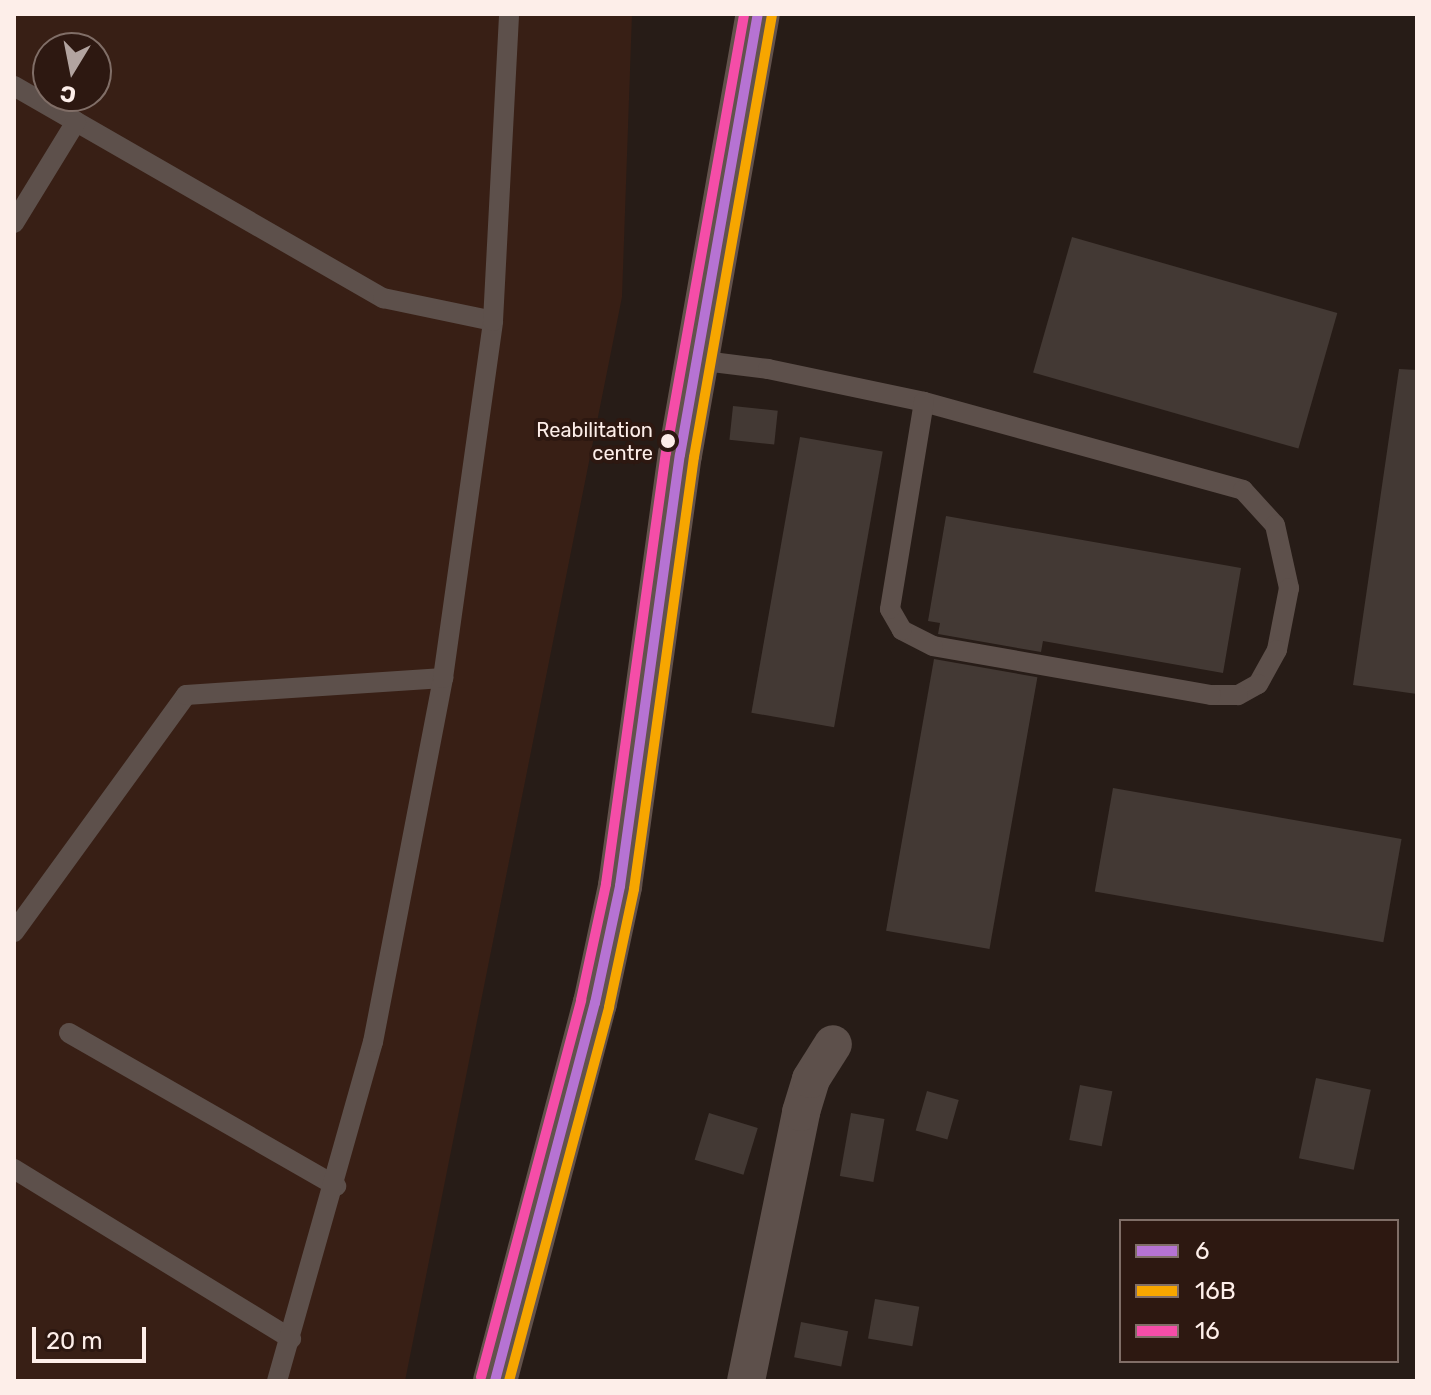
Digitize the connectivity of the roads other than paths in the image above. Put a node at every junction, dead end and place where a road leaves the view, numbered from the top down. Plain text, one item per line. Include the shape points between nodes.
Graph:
1 (509, 14) edge
2 (758, 14) edge
3 (14, 86) edge
4 (76, 122) junction
5 (14, 223) edge
6 (493, 321) junction
7 (696, 360) junction
8 (924, 402) junction
9 (443, 678) junction
10 (14, 932) edge
11 (69, 1033) dead end
12 (833, 1044) dead end
13 (14, 1169) edge
14 (336, 1186) junction
15 (291, 1339) junction
16 (277, 1381) edge
17 (495, 1381) edge
18 (746, 1381) edge

1 - 6 lane
2 - 7 main road
3 - 4 lane
4 - 5 lane
4 - 6 lane via 383,298
6 - 9 lane
7 - 8 lane via 768,369
7 - 17 main road via 620,886 595,1003
8 - 8 lane via 1243,490 1275,525 1289,588 1277,650 1258,684 1238,695 1211,695 933,646 902,630 890,609
9 - 10 lane via 186,695
9 - 14 lane via 389,970
11 - 14 lane
12 - 18 street via 811,1079 801,1112
13 - 15 lane
14 - 15 lane
15 - 16 lane

